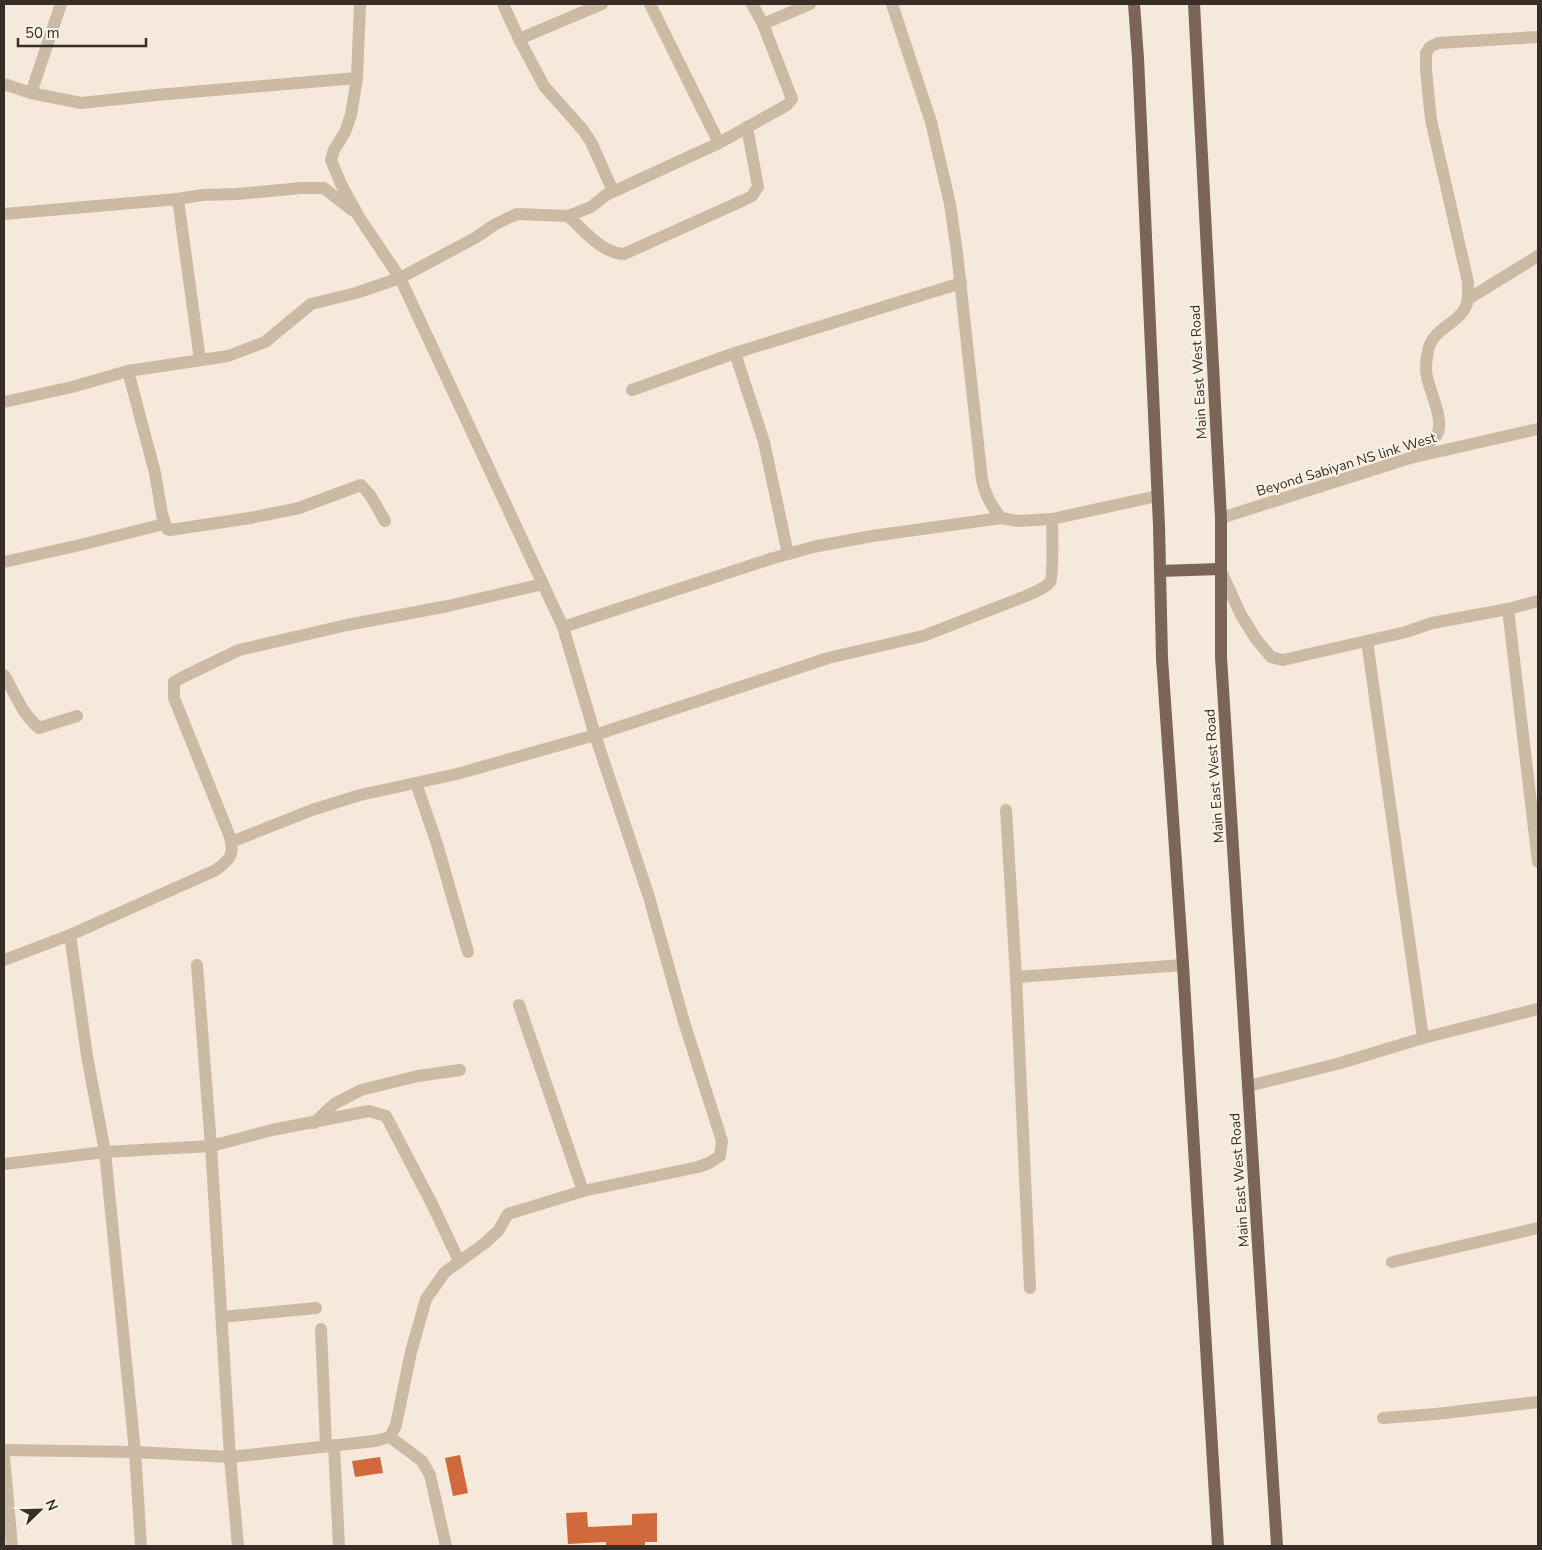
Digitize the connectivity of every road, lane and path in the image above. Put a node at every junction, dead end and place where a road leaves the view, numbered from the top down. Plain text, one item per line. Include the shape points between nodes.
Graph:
1 (61, 4) edge
2 (360, 4) edge
3 (503, 4) edge
4 (602, 4) edge
5 (650, 4) edge
6 (752, 4) edge
7 (810, 4) edge
8 (892, 4) edge
9 (1134, 4) edge
10 (1194, 4) edge
11 (763, 24) junction
12 (1538, 37) edge
13 (519, 39) junction
14 (357, 78) junction
15 (4, 84) edge
16 (31, 93) junction
17 (747, 127) junction
18 (719, 143) junction
19 (613, 191) junction
20 (178, 199) junction
21 (4, 214) edge
22 (568, 216) junction
23 (359, 217) junction
24 (1538, 256) edge
25 (400, 278) junction
26 (961, 283) junction
27 (1468, 299) junction
28 (735, 353) junction
29 (200, 360) junction
30 (128, 371) junction
31 (632, 390) dead end
32 (4, 402) edge
33 (1538, 428) edge
34 (1410, 458) junction
35 (1157, 496) junction
36 (1001, 518) junction
37 (1052, 518) junction
38 (1221, 518) junction
39 (385, 521) dead end
40 (164, 524) junction
41 (788, 554) junction
42 (4, 562) edge
43 (1220, 569) junction
44 (1160, 571) junction
45 (543, 584) junction
46 (1538, 601) edge
47 (1508, 609) junction
48 (563, 627) junction
49 (1367, 641) junction
50 (4, 675) edge
51 (77, 716) dead end
52 (595, 735) junction
53 (416, 783) junction
54 (1006, 810) dead end
55 (231, 842) junction
56 (1538, 862) edge
57 (70, 936) junction
58 (468, 952) dead end
59 (4, 960) edge
60 (196, 965) dead end
61 (1183, 965) junction
62 (1016, 977) junction
63 (519, 1006) dead end
64 (1538, 1009) edge
65 (1423, 1038) junction
66 (460, 1070) dead end
67 (1248, 1086) junction
68 (314, 1123) junction
69 (211, 1146) junction
70 (105, 1152) junction
71 (4, 1164) edge
72 (584, 1191) junction
73 (1538, 1228) edge
74 (459, 1261) junction
75 (1392, 1262) dead end
76 (1030, 1288) dead end
77 (316, 1308) dead end
78 (222, 1318) junction
79 (321, 1329) dead end
80 (1538, 1402) edge
81 (1383, 1418) dead end
82 (390, 1437) junction
83 (330, 1446) junction
84 (4, 1450) edge
85 (135, 1452) junction
86 (4, 1457) edge
87 (230, 1457) junction
88 (12, 1546) edge
89 (141, 1546) edge
90 (238, 1546) edge
91 (338, 1546) edge
92 (446, 1546) edge
93 (1218, 1546) edge
94 (1277, 1546) edge

1 - 16 street
2 - 14 street
3 - 13 street
4 - 13 street
5 - 18 street
6 - 11 street
7 - 11 street
8 - 26 street via 931,122 950,204
9 - 35 main road
10 - 38 main road, Main East West Road
11 - 17 street via 792,99
12 - 27 street via 1438,43 1426,53 1431,120 1468,282
13 - 19 street via 544,86 591,142
14 - 16 street via 81,103
14 - 23 street via 351,115 331,160
15 - 16 street
17 - 18 street
17 - 22 street via 758,188 744,200 624,254 603,248
18 - 19 street
19 - 22 street via 591,207
20 - 21 street
20 - 23 street via 324,188
20 - 29 street
22 - 25 street via 517,214
23 - 25 street
24 - 27 street
25 - 29 street via 311,304 266,342 228,356
25 - 45 street
26 - 28 street
26 - 36 street via 984,492
27 - 34 street via 1461,314 1436,333 1429,345 1427,376 1440,428 1437,436
28 - 31 street
28 - 41 street via 764,442
29 - 30 street
30 - 32 street
30 - 40 street via 155,473
33 - 34 street, Beyond Sabiyan NS link West
34 - 38 street, Beyond Sabiyan NS link West
35 - 37 street
35 - 44 main road
36 - 37 street via 1018,521
36 - 41 street via 872,536
37 - 52 street via 1052,570 1050,581 1042,588 923,636 828,658
38 - 43 main road, Main East West Road
39 - 40 street via 370,495 357,485 299,508 250,518 170,530
40 - 42 street
41 - 48 street
43 - 44 main road
43 - 49 street via 1241,615 1271,657 1283,660
43 - 67 main road, Main East West Road via 1221,656
44 - 61 main road via 1162,658
45 - 48 street
45 - 55 street via 239,650 174,682 174,698
46 - 47 street
47 - 49 street
47 - 56 street
48 - 52 street
49 - 65 street
50 - 51 street via 22,710 39,728
52 - 53 street
52 - 72 street via 649,896 722,1141 720,1156 698,1167
53 - 55 street via 312,810
53 - 58 street
54 - 62 street
55 - 57 street via 232,855 216,870
57 - 59 street
57 - 70 street
60 - 69 street
61 - 62 street
61 - 93 main road
62 - 76 street
63 - 72 street
64 - 65 street
65 - 67 street
66 - 68 street via 361,1090 334,1104
67 - 94 main road, Main East West Road
68 - 69 street
68 - 74 street via 369,1111 386,1116
69 - 70 street
69 - 78 street
70 - 71 street
70 - 85 street
72 - 74 street via 508,1214 485,1244
73 - 75 street
74 - 82 street via 445,1272 426,1299 396,1425
77 - 78 street
78 - 87 street
79 - 83 street
80 - 81 street
82 - 83 street
82 - 92 street via 422,1461 430,1474
83 - 87 street
83 - 91 street
84 - 85 street
85 - 87 street
85 - 89 street
86 - 88 street
87 - 90 street

